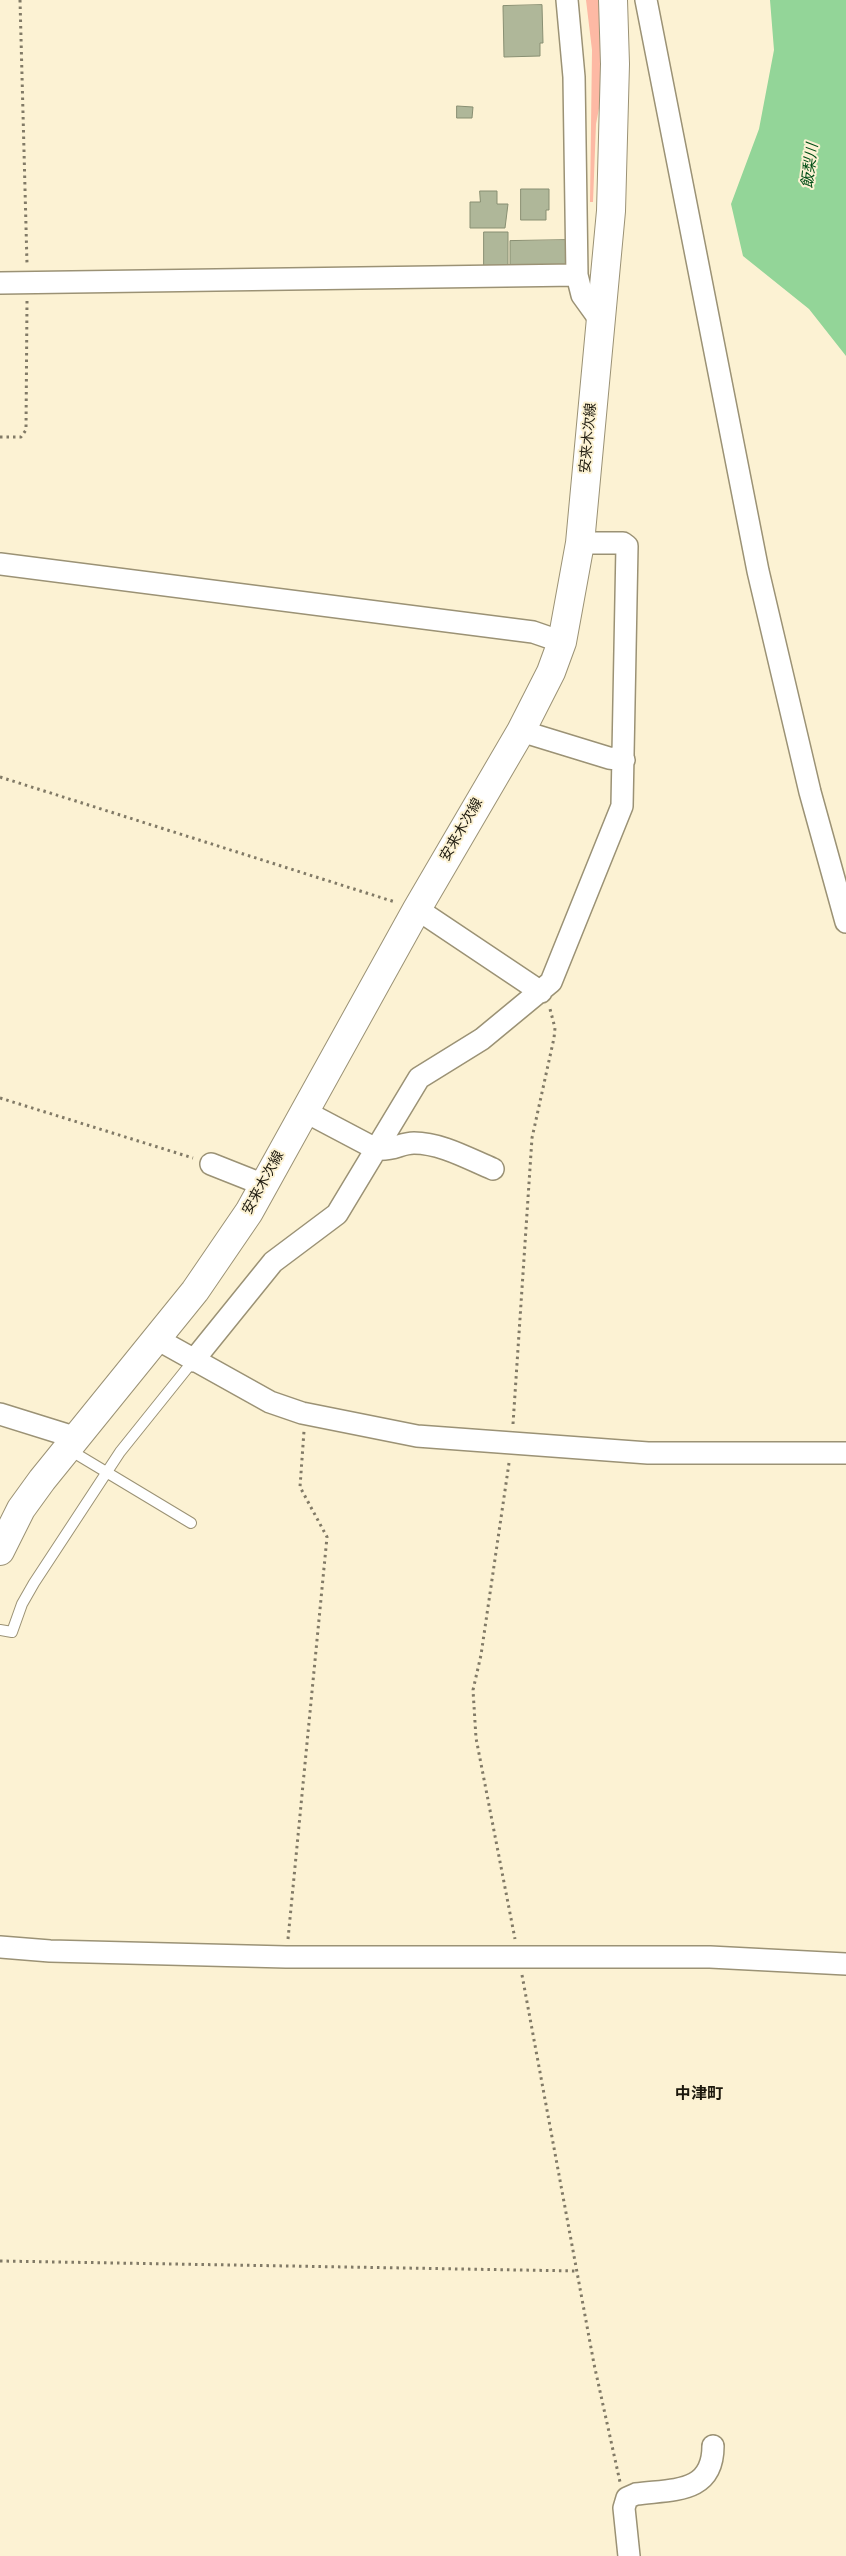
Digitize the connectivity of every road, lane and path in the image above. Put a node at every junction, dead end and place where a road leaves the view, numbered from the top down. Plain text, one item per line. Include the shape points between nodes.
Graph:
1 (20, 0) edge
2 (567, 0) edge
3 (613, 0) edge
4 (646, 0) edge
5 (577, 275) junction
6 (27, 282) junction
7 (0, 283) edge
8 (600, 320) junction
9 (0, 437) edge
10 (580, 543) junction
11 (0, 564) edge
12 (562, 642) junction
13 (521, 731) junction
14 (624, 760) junction
15 (0, 777) edge
16 (416, 909) junction
17 (846, 922) edge
18 (541, 992) junction
19 (0, 1098) edge
20 (304, 1111) junction
21 (376, 1149) junction
22 (211, 1164) joint
23 (493, 1169) dead end
24 (264, 1185) junction
25 (157, 1339) junction
26 (194, 1361) junction
27 (0, 1414) edge
28 (302, 1414) junction
29 (72, 1443) junction
30 (512, 1443) junction
31 (846, 1453) edge
32 (108, 1472) junction
33 (191, 1523) dead end
34 (0, 1551) edge
35 (0, 1630) edge
36 (0, 1947) edge
37 (286, 1957) junction
38 (519, 1958) junction
39 (846, 1964) edge
40 (0, 2262) edge
41 (577, 2271) junction
42 (713, 2446) dead end
43 (627, 2498) junction
44 (629, 2556) edge

1 - 6 path
2 - 5 street via 574,77
3 - 8 main road, 安来木次線 via 615,64 611,211
4 - 17 street via 758,571 810,792
5 - 6 street
5 - 8 street via 582,296
6 - 7 street
6 - 9 path via 26,430 21,437
8 - 10 main road, 安来木次線
10 - 12 main road, 安来木次線
10 - 14 street via 623,543 627,546
11 - 12 street via 533,632
12 - 13 main road, 安来木次線 via 551,672
13 - 14 street
13 - 16 main road, 安来木次線
14 - 18 street via 620,814 551,982
15 - 16 path
16 - 18 street
16 - 20 main road, 安来木次線
18 - 21 street via 482,1039 419,1078
18 - 30 path via 548,1003 555,1028 532,1138
19 - 22 path
20 - 21 street
20 - 24 main road, 安来木次線
21 - 23 street via 388,1150 414,1143 438,1147
21 - 26 street via 337,1214 273,1262
22 - 24 street
24 - 25 main road, 安来木次線 via 195,1291
25 - 26 street
25 - 29 main road, 安来木次線
26 - 28 street via 270,1402
26 - 32 lane
27 - 29 street
28 - 30 street via 418,1436
28 - 37 path via 305,1436 300,1487 327,1537
29 - 32 lane
29 - 34 main road, 安来木次線 via 21,1509
30 - 31 street via 648,1453
30 - 38 path via 473,1690 476,1738
32 - 33 lane
32 - 35 lane via 34,1583 12,1632
36 - 37 street
37 - 38 street
38 - 39 street via 710,1957
38 - 41 path
40 - 41 path
41 - 43 path via 620,2484
42 - 43 street via 708,2474 694,2485
43 - 44 street via 624,2508

